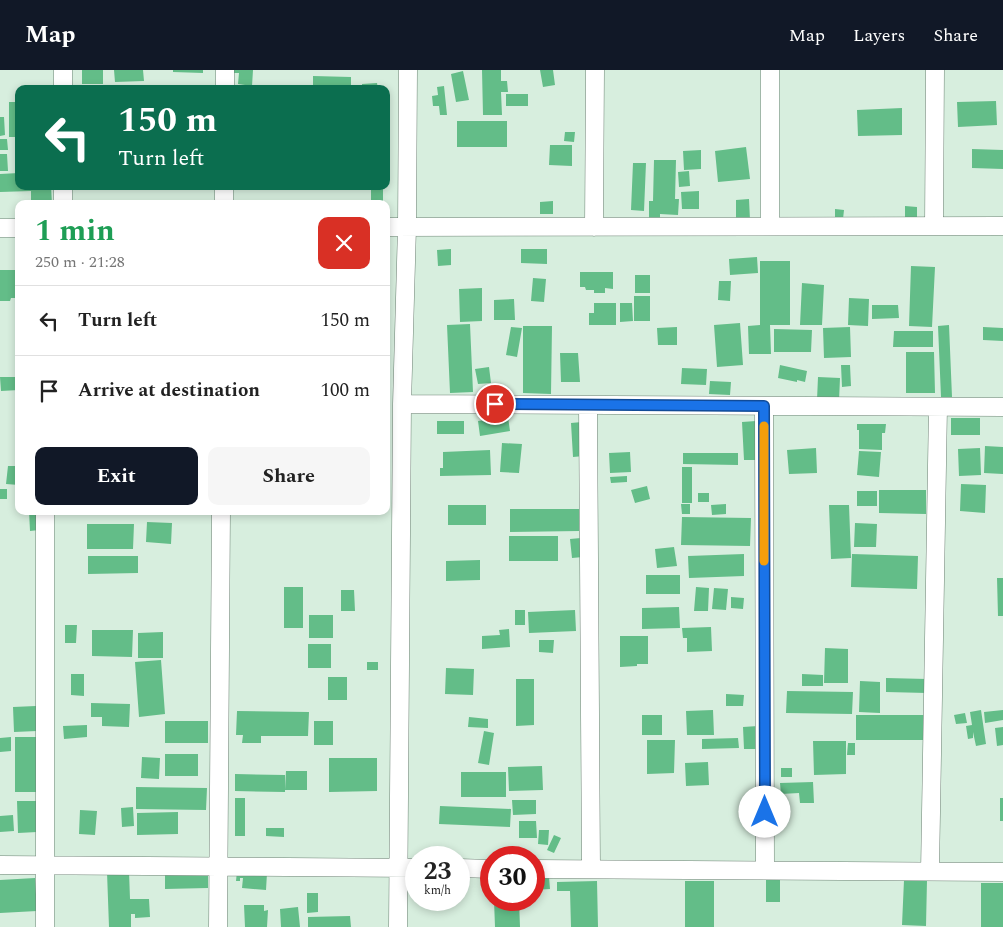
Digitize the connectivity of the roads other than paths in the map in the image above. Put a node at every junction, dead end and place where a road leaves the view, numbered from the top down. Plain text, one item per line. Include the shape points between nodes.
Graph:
1 (63, 70) edge
2 (225, 70) edge
3 (408, 70) edge
4 (595, 70) edge
5 (770, 70) edge
6 (935, 70) edge
7 (63, 85) edge
8 (225, 85) edge
9 (770, 226) junction
10 (934, 226) junction
11 (1003, 226) edge
12 (390, 227) edge
13 (407, 227) junction
14 (594, 227) junction
15 (0, 228) edge
16 (15, 228) edge
17 (402, 404) junction
18 (588, 405) junction
19 (764, 406) junction
20 (938, 407) junction
21 (1003, 407) edge
22 (46, 515) edge
23 (221, 515) edge
24 (0, 865) edge
25 (45, 866) junction
26 (217, 867) junction
27 (398, 868) junction
28 (405, 868) edge
29 (545, 869) edge
30 (591, 869) junction
31 (765, 870) junction
32 (930, 872) junction
33 (1003, 872) edge
34 (45, 927) edge
35 (218, 927) edge
36 (398, 927) edge

1 - 7 street
2 - 8 street
3 - 13 street
4 - 14 street
5 - 9 street
6 - 10 street
9 - 10 street
9 - 14 street
10 - 11 street
12 - 13 street
13 - 14 street
13 - 17 street
15 - 16 street
17 - 18 street
17 - 27 street
18 - 19 street
18 - 30 street
19 - 20 street
19 - 31 street
20 - 21 street
20 - 32 street
22 - 25 street
23 - 26 street
24 - 25 street
25 - 26 street
25 - 34 street
26 - 27 street
26 - 35 street
27 - 28 street
27 - 36 street
29 - 30 street
30 - 31 street
31 - 32 street
32 - 33 street

